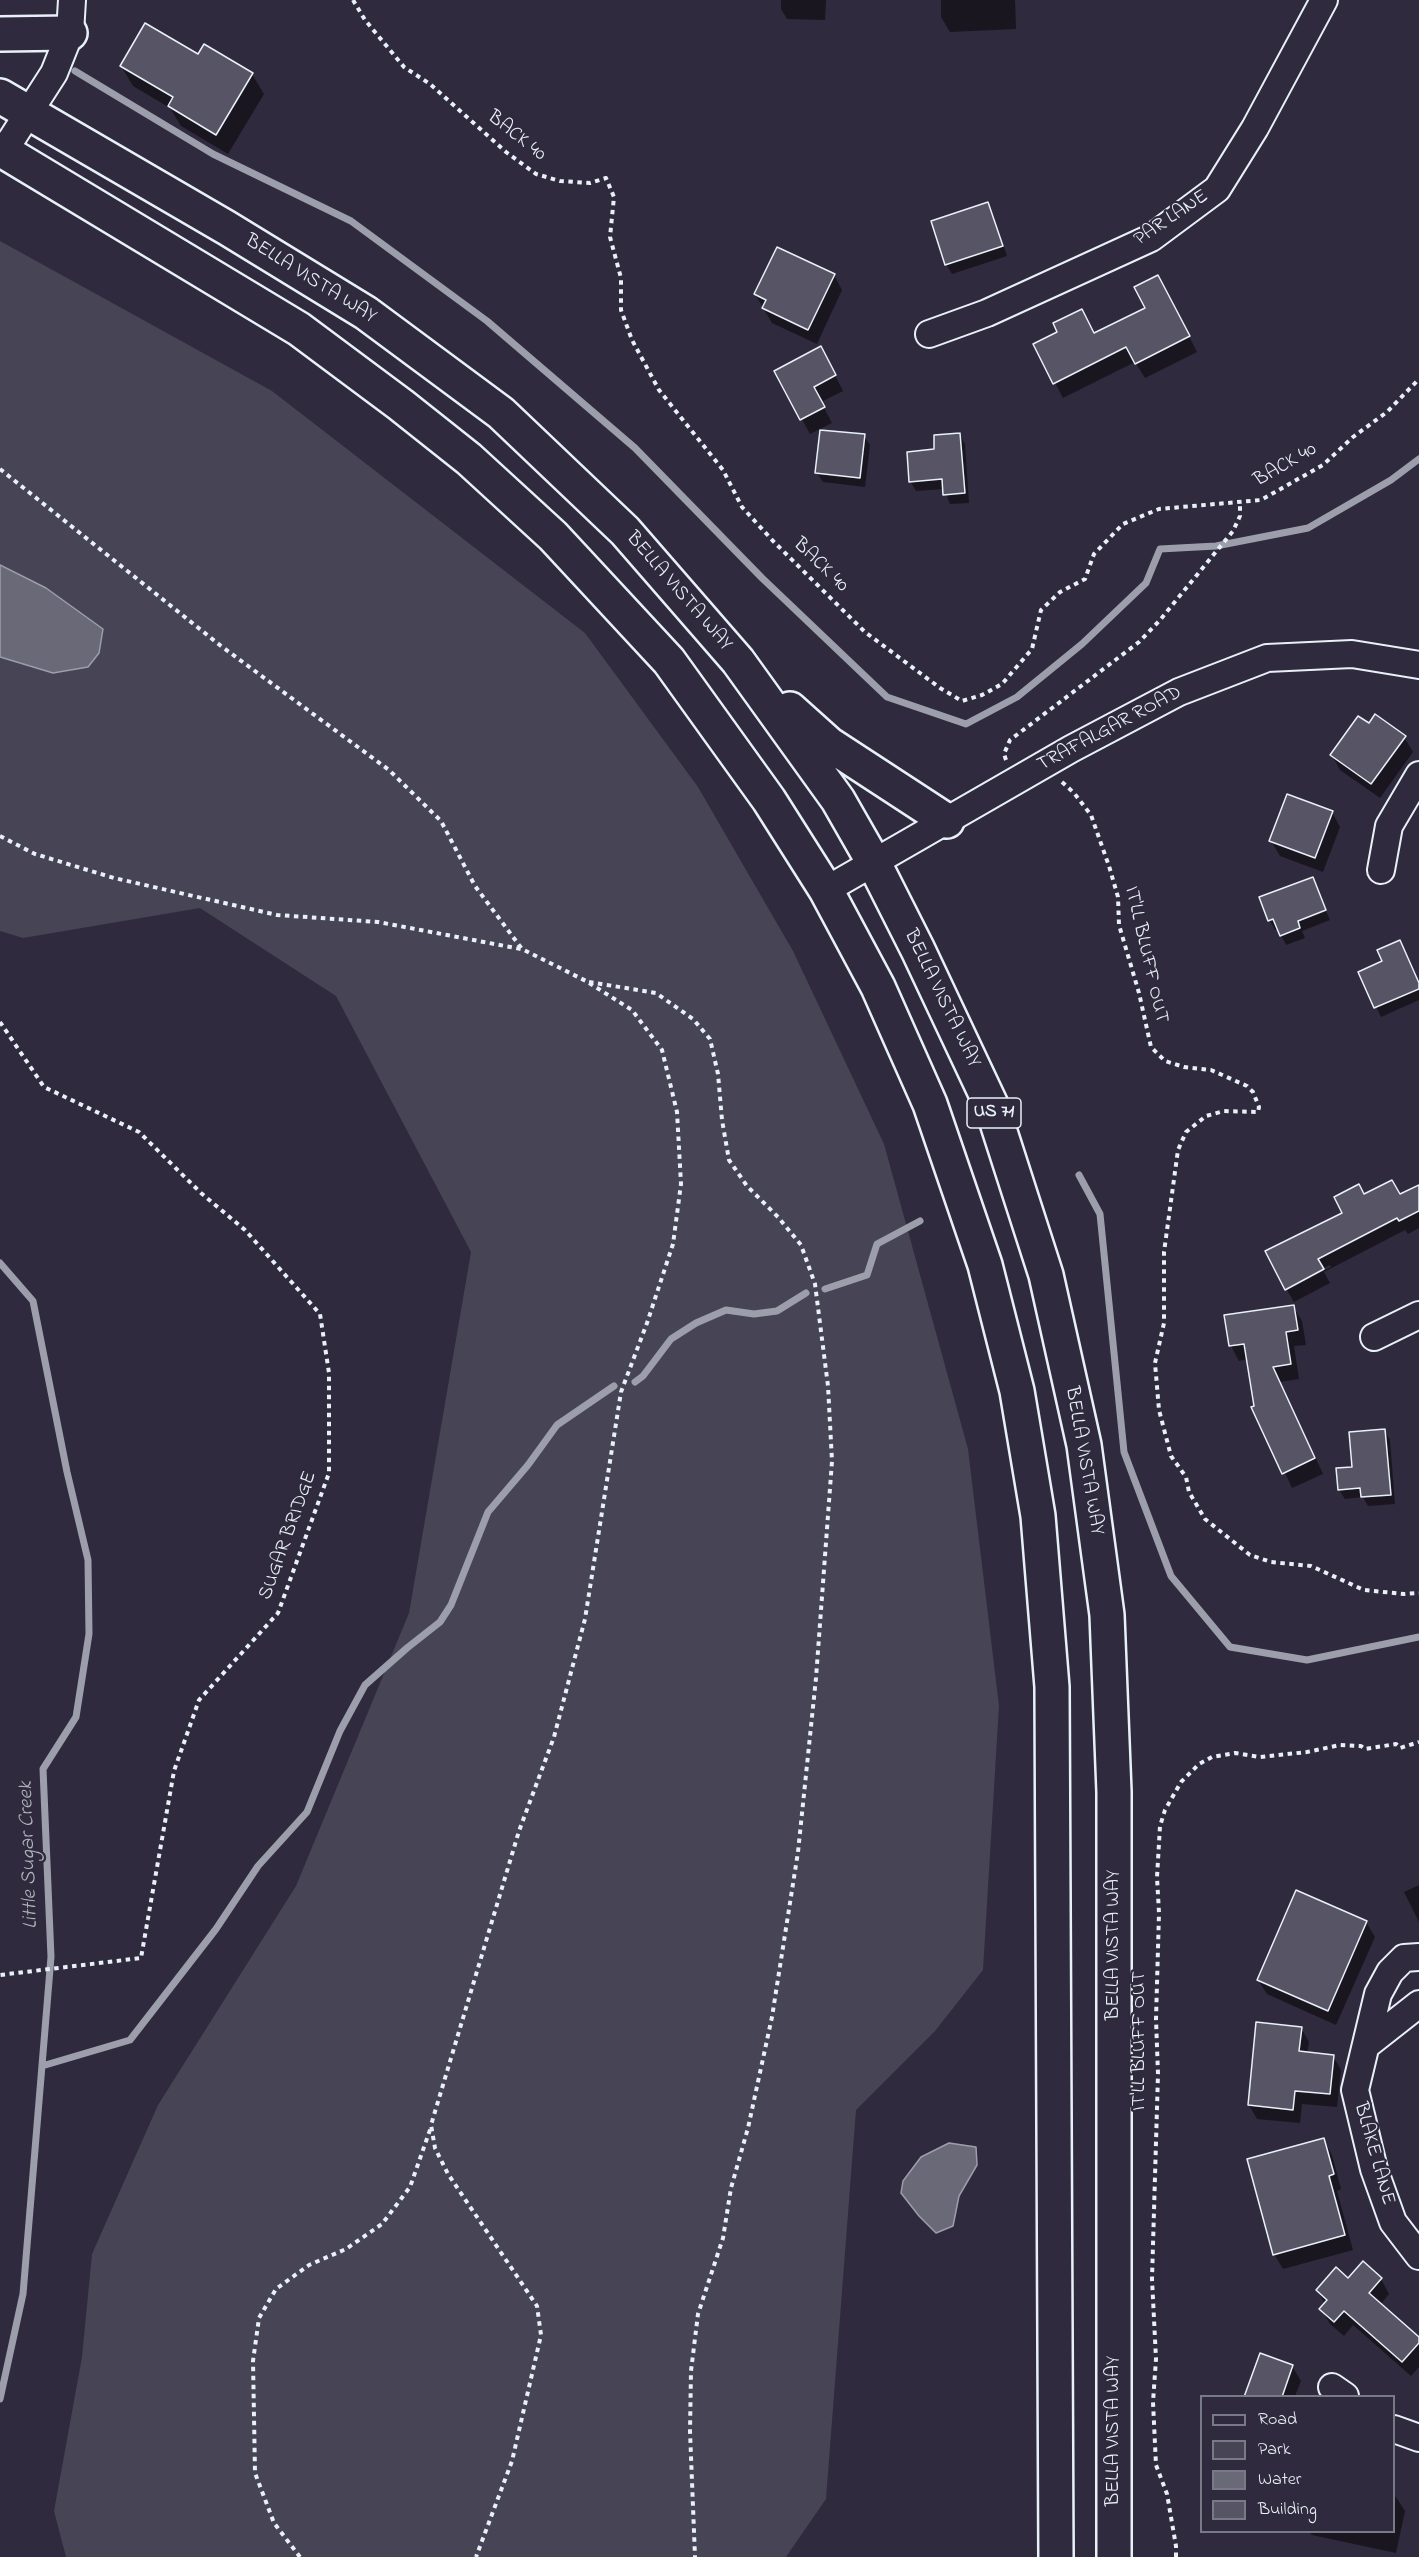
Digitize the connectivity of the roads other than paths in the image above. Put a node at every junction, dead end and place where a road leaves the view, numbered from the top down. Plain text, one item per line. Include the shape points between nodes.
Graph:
1 (72, 0) edge
2 (1324, 0) edge
3 (70, 33) junction
4 (0, 34) edge
5 (0, 96) edge
6 (29, 112) junction
7 (2, 150) edge
8 (929, 334) dead end
9 (738, 661) junction
10 (1419, 665) edge
11 (1419, 776) edge
12 (947, 821) junction
13 (874, 863) junction
14 (1381, 870) dead end
15 (826, 891) junction
16 (1419, 1315) edge
17 (1374, 1337) dead end
18 (1419, 1957) edge
19 (1419, 2004) edge
20 (1368, 2044) junction
21 (1419, 2256) edge
22 (1395, 2429) edge
23 (1419, 2438) edge
24 (1056, 2557) edge
25 (1114, 2557) edge

1 - 3 street
2 - 8 street, PAR LANE via 1255,128 1216,189 1151,238 987,313
3 - 4 main road
3 - 6 street via 54,73
5 - 6 main road, BELLA VISTA WAY / US 71
6 - 7 street
6 - 9 main road, BELLA VISTA WAY / US 71 via 366,313 501,413 625,531
7 - 15 main road, US 71 via 299,329 469,459 553,536 669,662 768,800
9 - 12 main road via 829,744
9 - 13 main road, BELLA VISTA WAY / US 71 via 838,800
10 - 12 street, TRAFALGAR ROAD via 1352,654 1267,658 1179,692
11 - 14 street via 1389,826
12 - 13 street, TRAFALGAR ROAD
13 - 15 street, TRAFALGAR ROAD
13 - 25 main road, BELLA VISTA WAY / US 71 via 992,1107 1046,1275 1084,1445 1107,1615 1114,1792
15 - 24 main road, US 71 via 878,987 930,1104 985,1265 1017,1391 1038,1516 1052,1687
16 - 17 street
18 - 20 street, BLAKE LANE via 1404,1958 1390,1972 1378,1994
19 - 20 street
20 - 21 street, BLAKE LANE via 1355,2090 1374,2169 1393,2222
22 - 23 street

